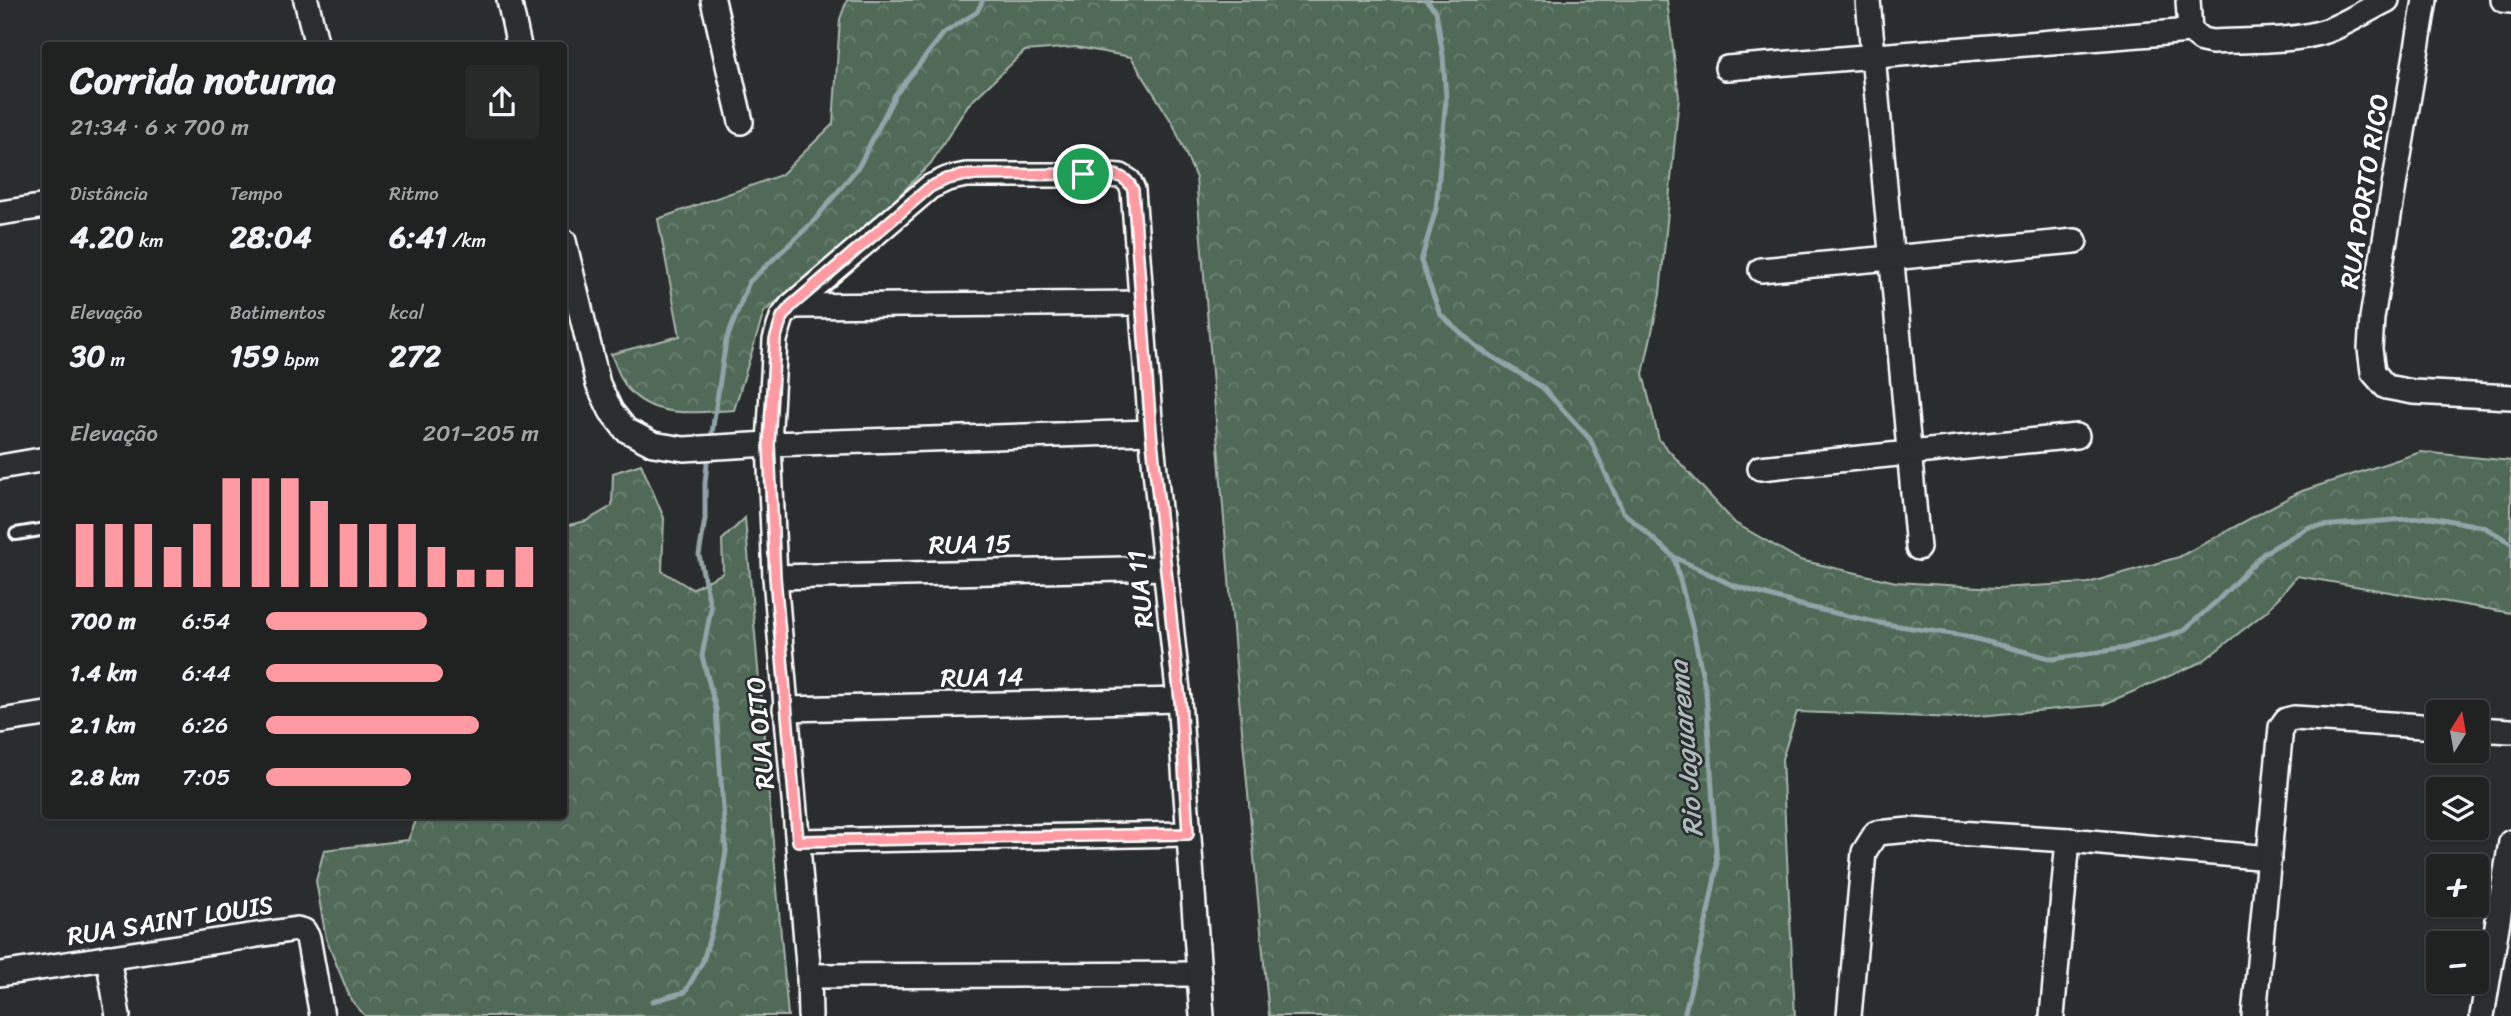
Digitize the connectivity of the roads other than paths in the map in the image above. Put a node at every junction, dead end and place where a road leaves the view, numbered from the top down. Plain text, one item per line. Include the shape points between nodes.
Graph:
1 (306, 0) edge
2 (509, 0) edge
3 (713, 0) edge
4 (1868, 0) edge
5 (2188, 0) edge
6 (2387, 0) edge
7 (2425, 0) edge
8 (2503, 0) edge
9 (2511, 1) edge
10 (2190, 31) junction
11 (316, 42) edge
12 (518, 42) edge
13 (1873, 56) junction
14 (1727, 68) dead end
15 (741, 122) dead end
16 (42, 207) edge
17 (0, 213) edge
18 (2075, 242) dead end
19 (567, 254) edge
20 (1892, 258) junction
21 (1761, 270) dead end
22 (1142, 303) junction
23 (791, 306) junction
24 (2511, 397) edge
25 (1151, 432) junction
26 (2077, 436) dead end
27 (769, 444) junction
28 (1909, 453) junction
29 (42, 460) edge
30 (0, 467) edge
31 (1760, 468) dead end
32 (42, 530) edge
33 (16, 534) dead end
34 (1918, 548) dead end
35 (1166, 568) junction
36 (775, 577) junction
37 (1180, 700) junction
38 (785, 709) junction
39 (42, 715) edge
40 (0, 721) edge
41 (2426, 726) edge
42 (2489, 730) edge
43 (2511, 731) edge
44 (1188, 834) junction
45 (2068, 840) junction
46 (798, 841) junction
47 (2511, 842) edge
48 (2269, 858) junction
49 (108, 957) junction
50 (0, 974) edge
51 (1199, 974) junction
52 (809, 976) junction
53 (118, 1016) edge
54 (321, 1016) edge
55 (810, 1016) edge
56 (1202, 1016) edge
57 (1849, 1016) edge
58 (2052, 1016) edge
59 (2254, 1016) edge
60 (2482, 1016) edge

1 - 11 street
2 - 12 street
3 - 15 street
4 - 13 street
5 - 10 street
6 - 10 street via 2339,25 2302,36 2213,42
7 - 24 street, RUA PORTO RICO via 2372,318 2373,372 2386,387 2413,392
8 - 9 street
10 - 13 street
13 - 14 street
13 - 20 street
16 - 17 street
18 - 20 street
19 - 27 street via 597,384 626,430 653,444 684,449
20 - 21 street
20 - 28 street
22 - 23 street
22 - 23 street, RUA 11 via 1129,181 1107,175 966,175 930,187
22 - 25 street, RUA 11
23 - 27 street, RUA OITO via 775,340
25 - 27 street
25 - 35 street, RUA 11
26 - 28 street
27 - 36 street, RUA OITO
28 - 31 street
28 - 34 street
29 - 30 street
32 - 33 lane
35 - 36 street, RUA 15
35 - 37 street, RUA 11
36 - 38 street, RUA OITO
37 - 38 street, RUA 14
37 - 44 street, RUA 11
38 - 46 street, RUA OITO
39 - 40 street
41 - 48 street via 2286,720 2281,727
42 - 43 street
44 - 46 street
44 - 51 street, RUA 11
45 - 48 street
45 - 57 street via 1910,830 1876,833 1864,852
45 - 58 street
46 - 52 street, RUA OITO
47 - 60 street
48 - 59 street
49 - 50 street, RUA SAINT LOUIS
49 - 53 street
49 - 54 street, RUA SAINT LOUIS via 297,929 308,939
51 - 52 street
51 - 56 street, RUA 11
52 - 55 street, RUA OITO

